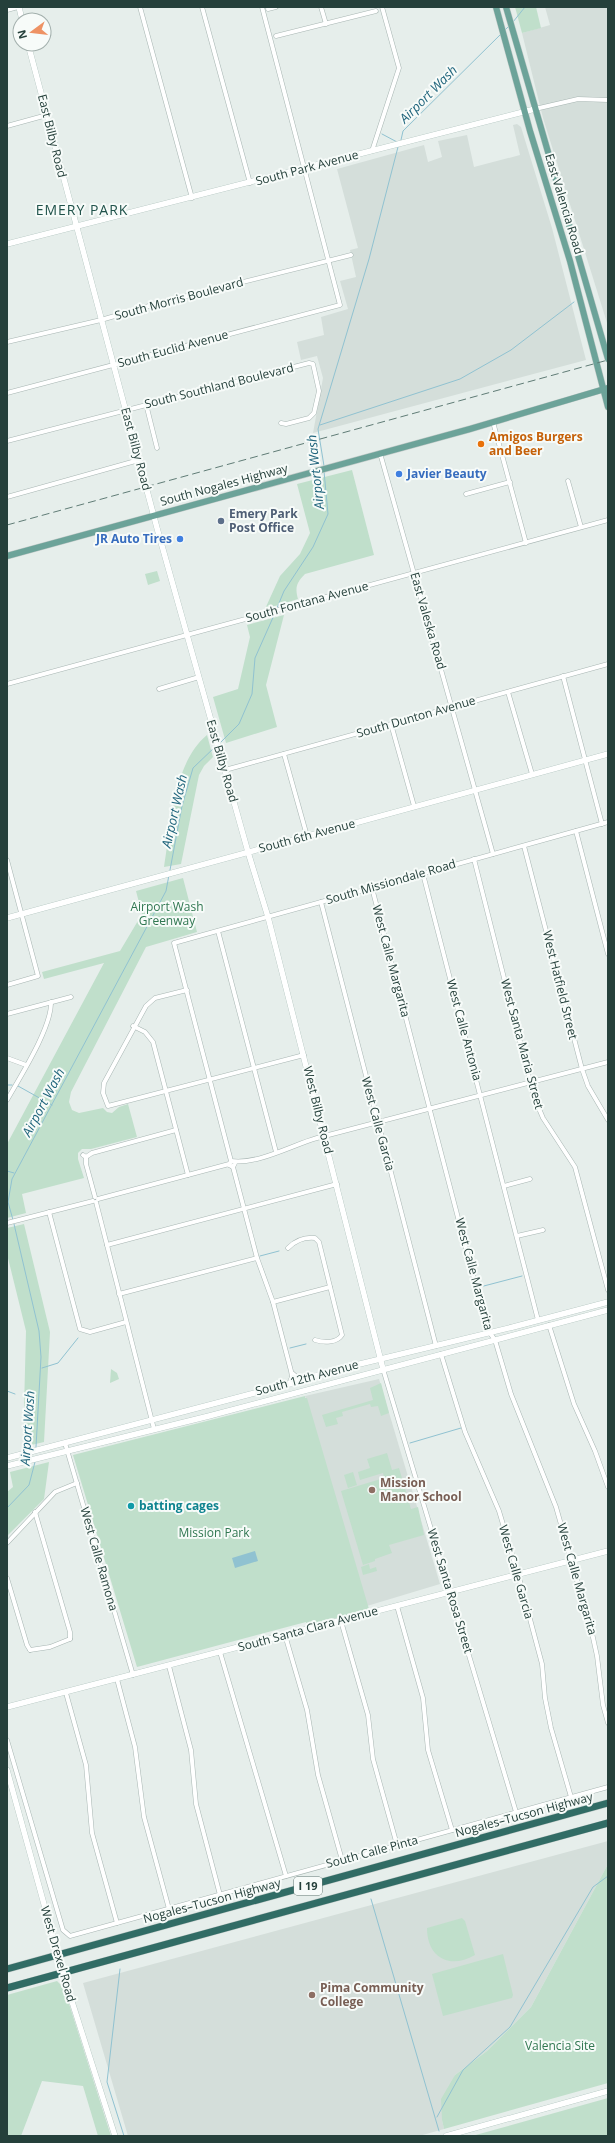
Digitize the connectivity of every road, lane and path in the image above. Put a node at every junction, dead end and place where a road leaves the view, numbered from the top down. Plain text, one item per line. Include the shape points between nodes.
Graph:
1 (18, 7) edge
2 (140, 7) edge
3 (202, 7) edge
4 (262, 7) edge
5 (276, 7) edge
6 (322, 7) edge
7 (382, 7) edge
8 (496, 7) edge
9 (506, 7) edge
10 (268, 9) dead end
11 (7, 10) edge
12 (376, 11) dead end
13 (326, 24) junction
14 (276, 36) dead end
15 (30, 52) edge
16 (608, 100) edge
17 (534, 109) junction
18 (525, 111) junction
19 (47, 115) junction
20 (7, 126) edge
21 (372, 151) junction
22 (304, 168) junction
23 (250, 183) junction
24 (192, 198) junction
25 (562, 199) junction
26 (553, 202) junction
27 (76, 226) junction
28 (7, 244) edge
29 (351, 255) dead end
30 (328, 261) junction
31 (588, 290) junction
32 (579, 292) junction
33 (101, 320) junction
34 (7, 342) edge
35 (608, 359) edge
36 (113, 365) junction
37 (606, 389) edge
38 (7, 393) edge
39 (146, 404) junction
40 (608, 407) edge
41 (125, 409) junction
42 (493, 422) junction
43 (281, 423) dead end
44 (7, 441) edge
45 (157, 448) dead end
46 (380, 453) junction
47 (139, 460) junction
48 (568, 481) dead end
49 (510, 482) junction
50 (466, 494) dead end
51 (7, 496) edge
52 (154, 515) junction
53 (608, 520) edge
54 (581, 528) junction
55 (526, 543) junction
56 (7, 556) edge
57 (414, 573) junction
58 (187, 634) junction
59 (608, 664) edge
60 (563, 676) junction
61 (199, 677) junction
62 (7, 684) edge
63 (159, 689) dead end
64 (508, 692) junction
65 (452, 707) junction
66 (391, 724) junction
67 (284, 754) junction
68 (608, 754) edge
69 (586, 760) junction
70 (225, 770) junction
71 (532, 774) junction
72 (475, 790) junction
73 (414, 806) junction
74 (608, 822) edge
75 (602, 824) junction
76 (576, 831) junction
77 (306, 836) junction
78 (524, 846) junction
79 (248, 852) junction
80 (493, 854) junction
81 (474, 859) junction
82 (7, 860) edge
83 (423, 874) junction
84 (372, 888) junction
85 (321, 902) junction
86 (22, 914) junction
87 (268, 917) junction
88 (7, 918) edge
89 (218, 931) junction
90 (608, 954) edge
91 (7, 985) edge
92 (187, 990) junction
93 (71, 997) dead end
94 (51, 1002) junction
95 (7, 1014) edge
96 (133, 1026) junction
97 (304, 1055) junction
98 (7, 1058) edge
99 (608, 1062) edge
100 (26, 1065) junction
101 (254, 1068) junction
102 (582, 1069) junction
103 (210, 1080) junction
104 (531, 1083) junction
105 (166, 1091) junction
106 (481, 1095) junction
107 (7, 1100) edge
108 (430, 1109) junction
109 (608, 1120) edge
110 (378, 1122) junction
111 (176, 1130) junction
112 (325, 1136) junction
113 (276, 1152) junction
114 (232, 1164) junction
115 (188, 1175) junction
116 (530, 1179) dead end
117 (337, 1184) junction
118 (504, 1186) junction
119 (95, 1200) junction
120 (243, 1209) junction
121 (49, 1212) junction
122 (7, 1223) edge
123 (543, 1230) dead end
124 (517, 1236) junction
125 (107, 1245) junction
126 (288, 1248) dead end
127 (257, 1258) junction
128 (330, 1287) junction
129 (608, 1290) edge
130 (119, 1294) junction
131 (273, 1302) junction
132 (608, 1302) edge
133 (608, 1310) edge
134 (538, 1320) junction
135 (126, 1322) junction
136 (549, 1325) junction
137 (489, 1333) junction
138 (315, 1340) dead end
139 (495, 1340) junction
140 (436, 1346) junction
141 (441, 1354) junction
142 (381, 1358) junction
143 (383, 1369) junction
144 (291, 1371) junction
145 (313, 1377) junction
146 (303, 1379) junction
147 (289, 1384) junction
148 (306, 1390) junction
149 (151, 1419) junction
150 (154, 1429) junction
151 (65, 1443) junction
152 (67, 1451) junction
153 (7, 1458) edge
154 (7, 1466) edge
155 (77, 1483) junction
156 (608, 1487) edge
157 (35, 1512) junction
158 (7, 1543) edge
159 (608, 1551) edge
160 (572, 1560) junction
161 (518, 1574) junction
162 (7, 1578) edge
163 (450, 1592) junction
164 (397, 1606) junction
165 (340, 1621) junction
166 (285, 1635) junction
167 (30, 1650) junction
168 (220, 1652) junction
169 (28, 1654) dead end
170 (169, 1666) junction
171 (133, 1675) junction
172 (117, 1679) junction
173 (66, 1693) junction
174 (7, 1707) edge
175 (608, 1723) edge
176 (7, 1740) edge
177 (7, 1770) edge
178 (608, 1786) edge
179 (570, 1797) junction
180 (608, 1803) edge
181 (516, 1812) junction
182 (608, 1823) edge
183 (608, 1828) edge
184 (452, 1830) junction
185 (547, 1840) junction
186 (397, 1845) junction
187 (342, 1860) junction
188 (286, 1876) junction
189 (220, 1895) junction
190 (169, 1909) junction
191 (117, 1922) junction
192 (67, 1935) joint
193 (7, 1968) edge
194 (7, 1988) edge
195 (608, 2091) edge
196 (115, 2136) edge
197 (446, 2136) edge

1 - 11 street
2 - 24 street
3 - 23 street
4 - 22 street
5 - 10 street
6 - 13 street
7 - 21 street via 399,68
8 - 18 main road, East Valencia Road
9 - 17 main road, East Valencia Road
12 - 13 street
13 - 14 street
15 - 19 street, East Bilby Road
16 - 17 street, South Park Avenue via 578,99
17 - 18 street, South Park Avenue
17 - 25 main road, East Valencia Road
18 - 21 street, South Park Avenue
18 - 26 main road, East Valencia Road
19 - 20 street
19 - 27 street, East Bilby Road
21 - 22 street, South Park Avenue
22 - 23 street, South Park Avenue
22 - 30 street
23 - 24 street, South Park Avenue
24 - 27 street, South Park Avenue
25 - 26 main road
25 - 31 main road, East Valencia Road
26 - 32 main road, East Valencia Road
27 - 28 street, South Park Avenue
27 - 33 street, East Bilby Road
29 - 30 street, South Morris Boulevard
30 - 33 street, South Morris Boulevard
30 - 36 street, South Euclid Avenue via 340,305
31 - 32 main road
31 - 35 main road, East Valencia Road
32 - 37 main road, East Valencia Road
33 - 34 street, South Morris Boulevard
33 - 36 street, East Bilby Road
36 - 38 street, South Euclid Avenue
36 - 41 street, East Bilby Road
37 - 40 main road, East Valencia Road
37 - 42 main road, South Nogales Highway
39 - 41 street, South Southland Boulevard
39 - 43 street, South Southland Boulevard via 309,363 314,365 319,391 314,413 311,417
39 - 45 street
41 - 44 street, South Southland Boulevard
41 - 47 street, East Bilby Road
42 - 46 main road, South Nogales Highway
42 - 49 street
46 - 52 main road, South Nogales Highway
46 - 57 street, East Valeska Road
47 - 51 street
47 - 52 street, East Bilby Road
48 - 54 street
49 - 50 street
49 - 55 street
52 - 56 main road, South Nogales Highway
52 - 58 street, East Bilby Road
53 - 54 street, South Fontana Avenue
54 - 55 street, South Fontana Avenue
55 - 57 street, South Fontana Avenue
57 - 58 street, South Fontana Avenue
57 - 65 street, East Valeska Road
58 - 61 street, East Bilby Road
58 - 62 street, South Fontana Avenue
59 - 60 street, South Dunton Avenue
60 - 64 street, South Dunton Avenue
60 - 69 street
61 - 63 street
61 - 70 street, East Bilby Road
64 - 65 street, South Dunton Avenue
64 - 71 street
65 - 66 street, South Dunton Avenue
65 - 72 street, East Valeska Road
66 - 67 street, South Dunton Avenue
66 - 73 street
67 - 70 street, South Dunton Avenue
67 - 77 street
68 - 69 street, South 6th Avenue
69 - 71 street, South 6th Avenue
69 - 75 street
70 - 79 street, East Bilby Road
71 - 72 street, South 6th Avenue
72 - 73 street, South 6th Avenue
72 - 80 street, East Valeska Road
73 - 77 street, South 6th Avenue
74 - 75 street, South Missiondale Road
75 - 76 street, South Missiondale Road
76 - 78 street, South Missiondale Road
76 - 90 street
77 - 79 street, South 6th Avenue
78 - 80 street, South Missiondale Road
78 - 102 street, West Hatfield Street
79 - 86 street, South 6th Avenue
79 - 87 street, West Bilby Road
80 - 81 street, South Missiondale Road
81 - 83 street, South Missiondale Road
81 - 104 street, West Santa Maria Street
82 - 86 street
83 - 84 street, South Missiondale Road
83 - 106 street, West Calle Antonia
84 - 85 street, South Missiondale Road
84 - 108 street, West Calle Margarita
85 - 87 street, South Missiondale Road
85 - 110 street, West Calle Garcia
86 - 88 street, South 6th Avenue
86 - 91 street via 38,976
87 - 89 street, South Missiondale Road
87 - 97 street, West Bilby Road
89 - 92 street, South Missiondale Road via 174,943
89 - 101 street
92 - 96 street via 155,998
92 - 103 street
93 - 94 street
94 - 95 street
94 - 100 street via 51,1012
96 - 105 street via 145,1032 153,1042
96 - 105 street via 104,1083 103,1093 109,1107
97 - 101 street
97 - 112 street, West Bilby Road
98 - 100 street
99 - 102 street
100 - 107 street
101 - 103 street
101 - 113 street
102 - 104 street
102 - 109 street, West Hatfield Street via 588,1086
103 - 105 street
103 - 114 street
104 - 106 street
104 - 129 street, West Santa Maria Street via 543,1118 575,1167
105 - 111 street
106 - 108 street
106 - 118 street, West Calle Antonia
108 - 110 street
108 - 137 street, West Calle Margarita
110 - 112 street
110 - 140 street, West Calle Garcia
111 - 115 street
111 - 119 street via 85,1156
112 - 113 street
112 - 117 street, West Bilby Road
113 - 114 street
114 - 115 street
114 - 120 street
115 - 119 street
116 - 118 street
117 - 120 street
117 - 142 street, West Bilby Road
118 - 124 street, West Calle Antonia
119 - 121 street
119 - 125 street
120 - 125 street
120 - 127 street
121 - 122 street
121 - 135 street via 81,1332
123 - 124 street
124 - 134 street, West Calle Antonia
125 - 130 street
126 - 128 street via 294,1242 316,1237
127 - 130 street
127 - 131 street
128 - 131 street
128 - 138 street via 342,1335 338,1340
130 - 135 street
131 - 144 street
132 - 134 street, South 12th Avenue
133 - 136 street, South 12th Avenue
134 - 137 street, South 12th Avenue
135 - 149 street
136 - 139 street, South 12th Avenue
136 - 156 street via 574,1404
137 - 139 street, West Calle Margarita
137 - 140 street, South 12th Avenue
139 - 141 street, South 12th Avenue
139 - 160 street, West Calle Margarita via 511,1394 546,1477
140 - 142 street, South 12th Avenue
141 - 143 street, South 12th Avenue
141 - 161 street, West Calle Garcia via 465,1432 497,1506
142 - 143 street, West Bilby Road
142 - 145 street, South 12th Avenue
143 - 148 street, South 12th Avenue
143 - 163 street, West Santa Rosa Street
144 - 145 street via 295,1378
144 - 147 street
145 - 146 street, South 12th Avenue
146 - 147 street, South 12th Avenue
146 - 148 street
147 - 149 street, South 12th Avenue
148 - 150 street, South 12th Avenue
149 - 150 street
149 - 151 street, South 12th Avenue
150 - 152 street, South 12th Avenue
151 - 152 street, West Calle Ramona
151 - 153 street, South 12th Avenue
152 - 154 street, South 12th Avenue
152 - 155 street, West Calle Ramona
155 - 157 street via 55,1492
155 - 171 street, West Calle Ramona
157 - 158 street
157 - 167 street via 72,1641
159 - 160 street, South Santa Clara Avenue
160 - 161 street, South Santa Clara Avenue
160 - 175 street, West Calle Margarita via 592,1633
161 - 163 street, South Santa Clara Avenue
161 - 179 street, West Calle Garcia via 542,1664 551,1728
162 - 167 street
163 - 164 street, South Santa Clara Avenue
163 - 181 street, West Santa Rosa Street
164 - 165 street, South Santa Clara Avenue
164 - 184 street via 423,1698 428,1750
165 - 166 street, South Santa Clara Avenue
165 - 186 street via 368,1715 372,1759
166 - 168 street, South Santa Clara Avenue
166 - 187 street via 307,1710 318,1775
167 - 169 street
168 - 170 street, South Santa Clara Avenue
168 - 188 street
170 - 171 street, South Santa Clara Avenue
170 - 189 street via 191,1750 196,1804
171 - 172 street, South Santa Clara Avenue
172 - 173 street, South Santa Clara Avenue
172 - 190 street via 135,1747 144,1817
173 - 174 street, South Santa Clara Avenue
173 - 191 street via 86,1765 92,1833
176 - 192 street, West Drexel Road via 63,1930
177 - 196 street, West Drexel Road, bridge via 54,1944
178 - 179 street, South Calle Pinta
179 - 181 street, South Calle Pinta
180 - 193 highway, Nogales–Tucson Highway / I 19
181 - 184 street, South Calle Pinta
182 - 185 highway, I 19
183 - 185 highway
184 - 186 street, South Calle Pinta
185 - 194 highway, I 19
186 - 187 street, South Calle Pinta
187 - 188 street, South Calle Pinta
188 - 189 street, South Calle Pinta
189 - 190 street, South Calle Pinta
190 - 191 street, South Calle Pinta
191 - 192 street, South Calle Pinta via 72,1936
195 - 197 street

